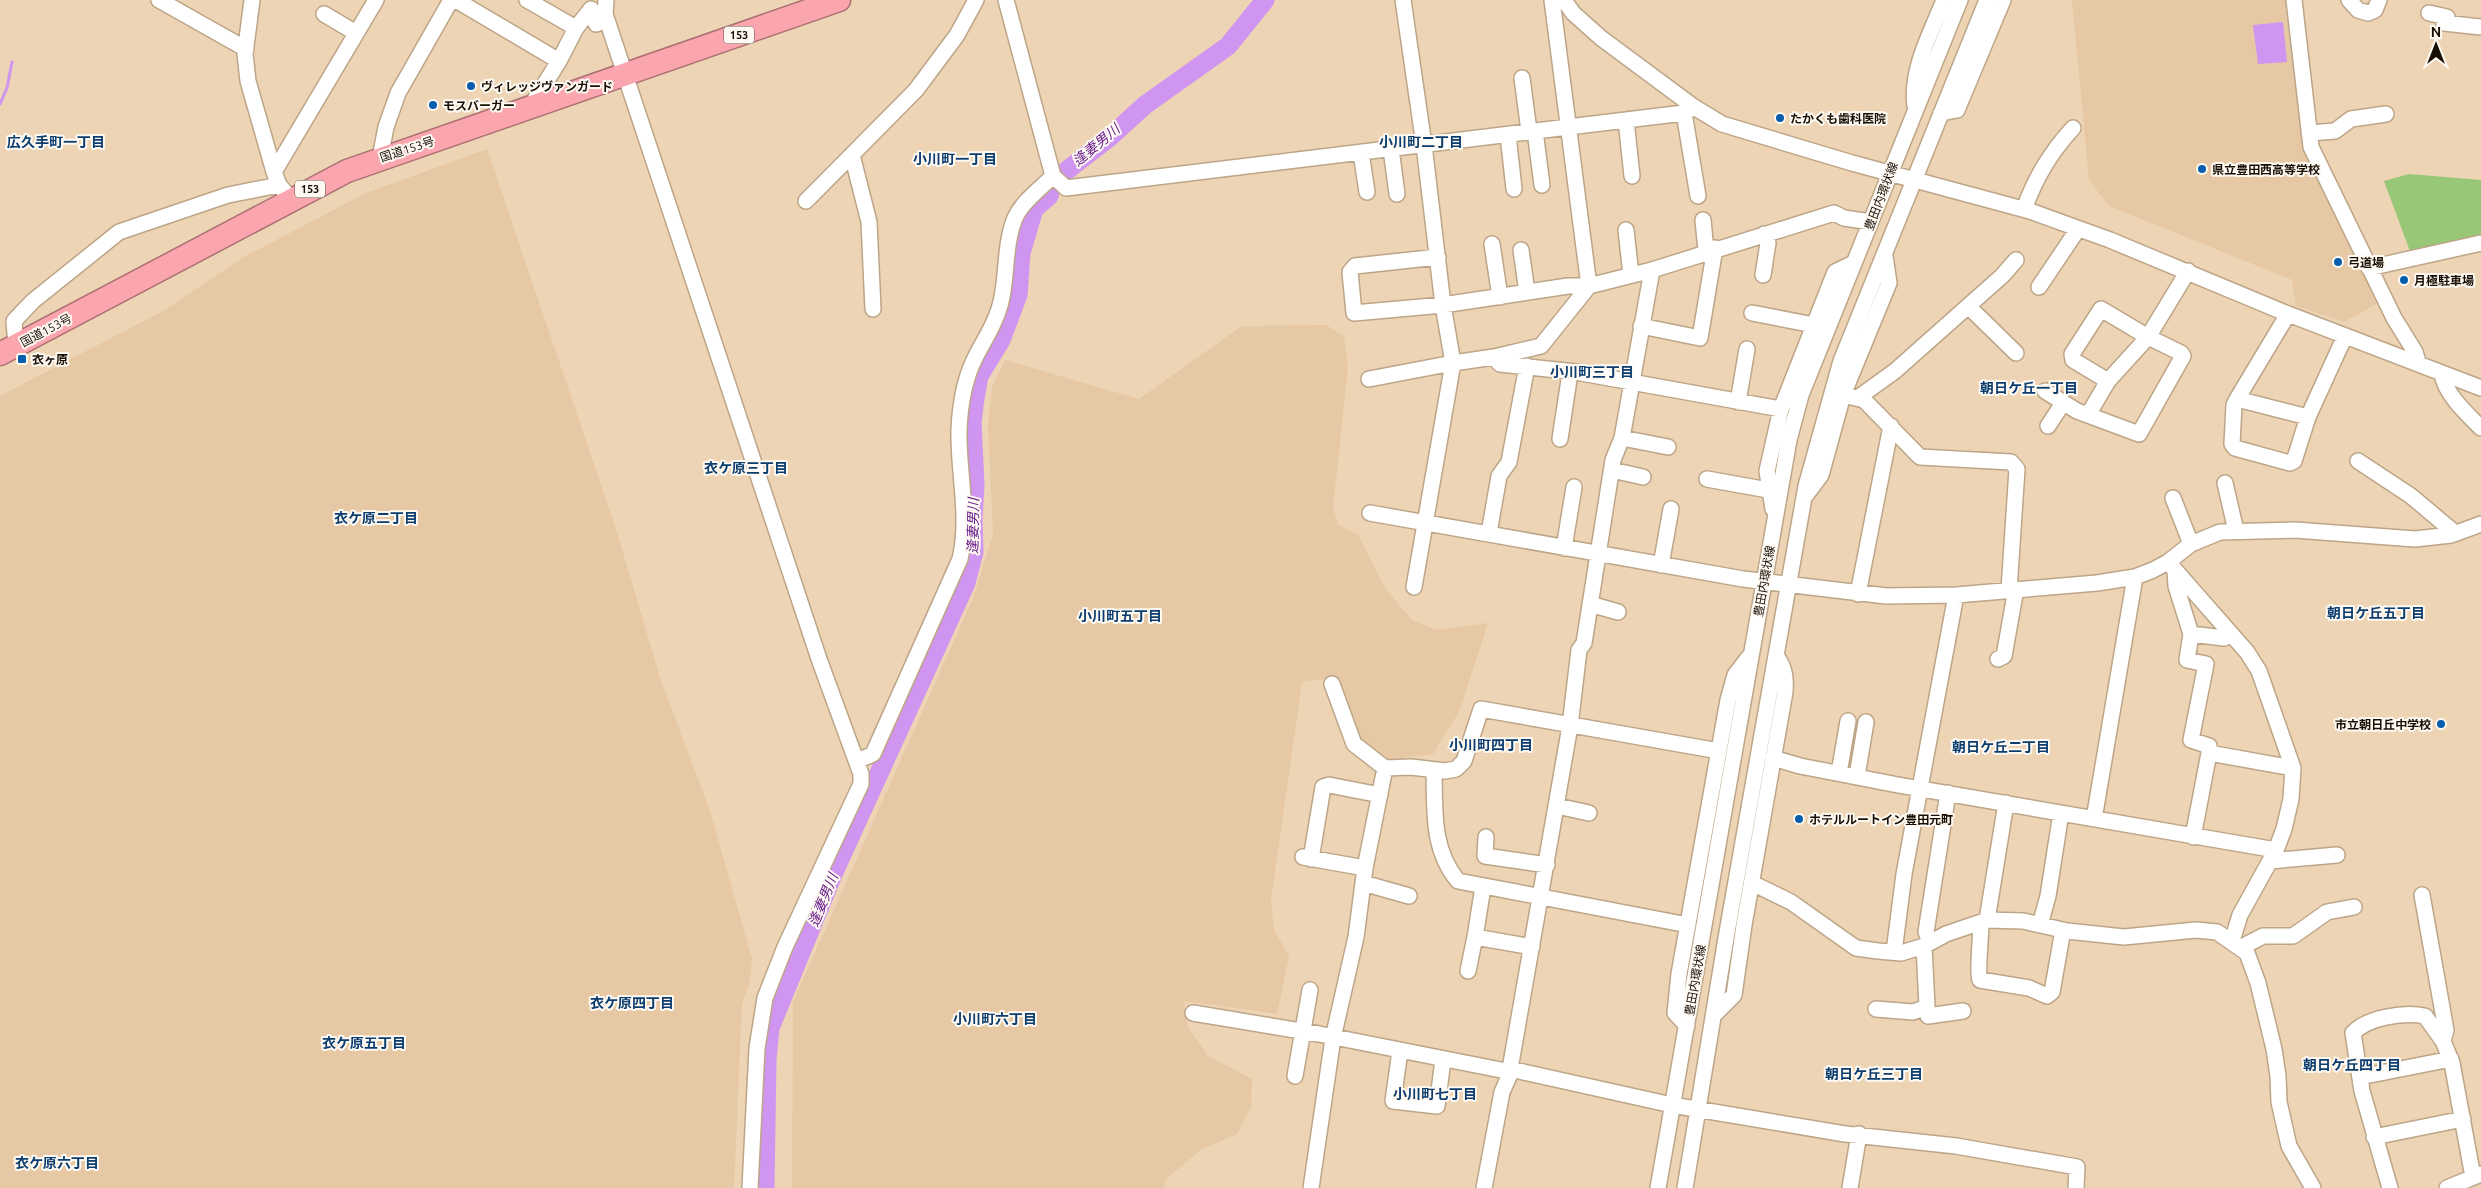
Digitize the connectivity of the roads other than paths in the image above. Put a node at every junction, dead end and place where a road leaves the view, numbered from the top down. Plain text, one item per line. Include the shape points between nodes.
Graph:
1 (158, 0) edge
2 (252, 0) edge
3 (376, 0) edge
4 (451, 0) edge
5 (456, 0) edge
6 (527, 0) edge
7 (606, 0) edge
8 (839, 0) edge
9 (976, 0) edge
10 (1006, 0) edge
11 (1403, 0) edge
12 (1552, 0) edge
13 (1564, 0) edge
14 (1944, 0) edge
15 (1960, 0) edge
16 (1987, 0) edge
17 (2003, 0) edge
18 (2294, 0) edge
19 (2349, 0) edge
20 (2379, 0) edge
21 (2429, 13) dead end
22 (324, 14) dead end
23 (607, 20) junction
24 (2481, 27) edge
25 (576, 28) junction
26 (356, 34) junction
27 (246, 49) junction
28 (559, 61) junction
29 (625, 76) junction
30 (1522, 78) dead end
31 (529, 109) junction
32 (1689, 110) junction
33 (1916, 110) junction
34 (1941, 113) junction
35 (2386, 114) dead end
36 (1626, 120) junction
37 (1568, 127) junction
38 (2073, 128) dead end
39 (1532, 131) junction
40 (2309, 133) junction
41 (1508, 135) junction
42 (1424, 145) junction
43 (1391, 149) junction
44 (1361, 153) junction
45 (852, 155) junction
46 (380, 158) junction
47 (1890, 171) junction
48 (1054, 176) junction
49 (1632, 176) dead end
50 (1915, 180) junction
51 (281, 185) junction
52 (1542, 185) dead end
53 (1514, 189) dead end
54 (1367, 192) dead end
55 (1398, 194) dead end
56 (1698, 196) dead end
57 (806, 201) dead end
58 (2024, 209) junction
59 (1703, 220) dead end
60 (1871, 222) junction
61 (2078, 229) junction
62 (1626, 230) dead end
63 (1764, 234) junction
64 (2481, 243) edge
65 (1492, 244) dead end
66 (1521, 250) dead end
67 (1711, 250) junction
68 (1885, 254) junction
69 (1438, 257) junction
70 (2016, 260) dead end
71 (1854, 264) junction
72 (2369, 268) junction
73 (1652, 270) junction
74 (2188, 271) junction
75 (1631, 275) junction
76 (1763, 275) dead end
77 (1589, 286) junction
78 (2039, 287) dead end
79 (1527, 292) junction
80 (1500, 296) junction
81 (1443, 305) junction
82 (1969, 307) junction
83 (873, 308) dead end
84 (1752, 313) dead end
85 (2288, 314) junction
86 (1814, 325) junction
87 (1641, 326) junction
88 (2345, 336) junction
89 (2148, 337) junction
90 (1746, 349) dead end
91 (8, 350) edge
92 (2016, 353) dead end
93 (1494, 357) junction
94 (1453, 362) junction
95 (2419, 364) junction
96 (1527, 366) junction
97 (1570, 373) junction
98 (2442, 374) junction
99 (1369, 379) dead end
100 (2108, 381) junction
101 (1630, 383) junction
102 (2481, 388) edge
103 (2045, 391) dead end
104 (1843, 395) junction
105 (1859, 397) junction
106 (2237, 399) junction
107 (1738, 402) junction
108 (2063, 403) junction
109 (1781, 409) junction
110 (2088, 415) junction
111 (2308, 417) junction
112 (1891, 426) junction
113 (2048, 426) dead end
114 (2481, 428) edge
115 (1622, 438) junction
116 (1560, 439) dead end
117 (1668, 447) dead end
118 (2358, 461) dead end
119 (1612, 470) junction
120 (1643, 477) dead end
121 (1707, 479) dead end
122 (2226, 483) dead end
123 (1574, 487) dead end
124 (1768, 490) junction
125 (1804, 498) junction
126 (2173, 498) dead end
127 (1670, 509) dead end
128 (1370, 513) dead end
129 (1774, 518) junction
130 (1426, 522) junction
131 (2481, 524) edge
132 (2236, 531) junction
133 (1489, 534) junction
134 (2455, 534) junction
135 (2192, 544) junction
136 (1564, 548) junction
137 (1598, 554) junction
138 (1661, 565) junction
139 (2171, 567) junction
140 (2134, 577) junction
141 (1765, 581) junction
142 (1790, 584) junction
143 (1414, 587) dead end
144 (2012, 589) junction
145 (1858, 594) junction
146 (1956, 596) junction
147 (1590, 604) junction
148 (1618, 612) dead end
149 (2191, 634) junction
150 (2231, 635) junction
151 (1750, 655) junction
152 (1777, 657) junction
153 (1998, 659) dead end
154 (1332, 684) dead end
155 (1848, 721) dead end
156 (1866, 722) dead end
157 (1570, 726) junction
158 (1719, 751) junction
159 (2209, 753) junction
160 (1773, 758) junction
161 (857, 761) junction
162 (1385, 768) junction
163 (2293, 768) junction
164 (1434, 770) junction
165 (1839, 773) junction
166 (1858, 776) junction
167 (1919, 788) junction
168 (1948, 793) junction
169 (1380, 795) junction
170 (2006, 803) junction
171 (1557, 806) junction
172 (1589, 813) dead end
173 (1749, 813) junction
174 (2062, 813) junction
175 (1707, 819) junction
176 (2094, 819) junction
177 (1486, 837) dead end
178 (1759, 837) junction
179 (2194, 837) junction
180 (1718, 843) junction
181 (2337, 855) dead end
182 (2273, 856) junction
183 (1715, 864) junction
184 (1547, 865) junction
185 (1364, 876) junction
186 (1752, 883) junction
187 (1696, 885) junction
188 (1483, 887) junction
189 (2422, 895) dead end
190 (1409, 896) dead end
191 (1542, 897) junction
192 (2354, 907) dead end
193 (1984, 922) junction
194 (1688, 925) junction
195 (2040, 925) junction
196 (2064, 930) junction
197 (1475, 937) junction
198 (1926, 944) junction
199 (2236, 944) junction
200 (1532, 946) junction
201 (1894, 952) junction
202 (1468, 971) dead end
203 (1310, 990) dead end
204 (1876, 1009) dead end
205 (1963, 1011) dead end
206 (1194, 1013) dead end
207 (1714, 1014) junction
208 (1928, 1016) junction
209 (1687, 1026) junction
210 (1304, 1032) junction
211 (1333, 1038) junction
212 (2443, 1041) junction
213 (1400, 1052) junction
214 (2451, 1059) junction
215 (1443, 1060) junction
216 (1510, 1071) junction
217 (1295, 1076) dead end
218 (2360, 1077) junction
219 (1672, 1105) junction
220 (1700, 1108) junction
221 (2463, 1118) junction
222 (1859, 1134) junction
223 (2374, 1137) junction
224 (2477, 1175) edge
225 (1687, 1184) edge
226 (750, 1188) edge
227 (1310, 1188) edge
228 (1484, 1188) edge
229 (1658, 1188) edge
230 (1850, 1188) edge
231 (2076, 1188) edge
232 (2314, 1188) edge
233 (2390, 1188) edge
234 (2448, 1188) edge

1 - 27 street
2 - 27 street
3 - 26 street
4 - 46 street via 398,93
5 - 28 street
6 - 25 street
7 - 23 street
8 - 29 highway, 国道153号 / 153
9 - 45 street via 957,34 916,90
10 - 48 street
11 - 42 street
12 - 37 street
13 - 32 street via 1586,27
14 - 33 street via 1919,65 1913,91
15 - 33 street, 豊田内環状線
16 - 34 street, 豊田内環状線
17 - 34 street via 1957,110
18 - 40 street
19 - 20 street via 2358,10 2368,13 2375,10
21 - 24 street via 2447,16 2444,23
22 - 26 street
23 - 25 street via 596,24 591,9
23 - 29 street
25 - 28 street
26 - 51 street
27 - 51 street via 248,81
28 - 31 street
29 - 31 highway, 国道153号 / 153
29 - 161 street via 819,659
30 - 39 street
31 - 46 highway, 国道153号 / 153
32 - 36 street
32 - 47 street via 1722,124 1852,163
32 - 56 street
33 - 47 street, 豊田内環状線
34 - 50 street, 豊田内環状線
35 - 40 street via 2351,119 2335,131
36 - 37 street
36 - 49 street
37 - 39 street
37 - 77 street
38 - 58 street via 2053,150 2036,177
39 - 41 street
39 - 52 street
40 - 72 street via 2311,148
41 - 42 street
41 - 53 street
42 - 43 street
42 - 69 street
43 - 44 street
43 - 55 street
44 - 48 street via 1066,188
44 - 54 street
45 - 57 street
45 - 83 street via 869,222
46 - 51 highway, 国道153号 / 153 via 325,180
47 - 50 street
47 - 60 street, 豊田内環状線
48 - 161 street via 1014,220 1002,298 993,325 966,380 960,408 964,526 958,564 873,754
50 - 58 street
50 - 68 street, 豊田内環状線
51 - 91 highway, 国道153号 / 153
51 - 91 street via 228,195 119,232 33,301 14,322
58 - 61 street
59 - 67 street
60 - 63 street via 1834,213
60 - 71 street, 豊田内環状線
61 - 74 street
61 - 78 street
62 - 75 street
63 - 67 street
63 - 76 street via 1768,243
64 - 72 street
65 - 80 street
66 - 79 street
67 - 73 street
67 - 87 street via 1700,338
68 - 104 street via 1889,283
68 - 125 street, 豊田内環状線 via 1841,361
69 - 81 street
69 - 81 street via 1355,266 1350,272 1354,313
70 - 82 street
71 - 86 street via 1835,272
71 - 129 street, 豊田内環状線 via 1801,395
72 - 95 street
73 - 75 street
73 - 87 street
74 - 85 street
74 - 89 street
75 - 77 street
77 - 79 street
77 - 93 street via 1541,346
79 - 80 street
80 - 81 street
81 - 94 street
82 - 92 street
82 - 105 street via 1896,371
84 - 86 street
85 - 88 street
85 - 106 street
86 - 109 street
87 - 101 street
88 - 95 street
88 - 111 street
89 - 100 street
89 - 100 street via 2104,309 2099,310 2072,358
89 - 110 street via 2183,356 2142,431 2134,434
90 - 107 street
93 - 94 street
93 - 96 street via 1500,364
94 - 99 street
94 - 130 street
95 - 98 street
96 - 97 street
96 - 133 street via 1509,462 1498,476
97 - 101 street
97 - 116 street
98 - 102 street
98 - 114 street via 2452,394
100 - 110 street
101 - 107 street
101 - 115 street
103 - 108 street
104 - 105 street
104 - 125 street via 1821,475
105 - 112 street
106 - 111 street
106 - 111 street via 2233,446 2286,463 2294,461
107 - 109 street
108 - 110 street
108 - 113 street
109 - 124 street via 1767,471
112 - 144 street via 1920,457 2010,462 2017,469
112 - 145 street
115 - 117 street
115 - 119 street
118 - 134 street via 2411,496
119 - 120 street
119 - 137 street
121 - 124 street
122 - 132 street
123 - 136 street
124 - 129 street
125 - 142 street, 豊田内環状線
126 - 135 street
127 - 138 street
128 - 130 street
129 - 141 street, 豊田内環状線
130 - 133 street
130 - 143 street
131 - 134 street
132 - 134 street via 2295,530 2415,538
132 - 135 street via 2220,532
133 - 136 street
135 - 139 street
136 - 137 street
137 - 138 street
137 - 147 street
138 - 141 street
139 - 140 street
139 - 149 street
139 - 150 street
140 - 144 street
140 - 176 street
141 - 142 street
141 - 151 street, 豊田内環状線
142 - 145 street
142 - 152 street, 豊田内環状線
144 - 146 street
144 - 153 street via 2004,656
145 - 146 street
146 - 167 street
147 - 148 street
147 - 157 street via 1584,643 1579,650
149 - 150 street via 2224,638
149 - 159 street via 2188,660 2206,664 2191,740 2209,746
150 - 163 street via 2247,652 2262,676
151 - 158 street via 1735,675
151 - 180 street, 豊田内環状線
152 - 160 street via 1786,680
152 - 173 street, 豊田内環状線
154 - 162 street via 1354,744
155 - 165 street
156 - 166 street
157 - 158 street
157 - 164 street via 1481,709 1464,761 1456,769
157 - 171 street
158 - 175 street
159 - 163 street
159 - 179 street
160 - 165 street
160 - 178 street
161 - 226 street via 861,784 785,946 765,998 757,1048
162 - 164 street
162 - 169 street
163 - 182 street via 2291,799
164 - 188 street via 1436,839 1440,852 1458,880
165 - 166 street
166 - 167 street
167 - 168 street
167 - 201 street
168 - 170 street
168 - 198 street
169 - 185 street
169 - 185 street via 1329,785 1323,787 1307,858
170 - 174 street
170 - 193 street
171 - 172 street
171 - 184 street
173 - 178 street
173 - 207 street, 豊田内環状線
174 - 176 street
174 - 195 street
175 - 180 street
175 - 187 street
176 - 179 street
177 - 184 street via 1485,856
178 - 186 street
179 - 182 street
180 - 183 street, 豊田内環状線
181 - 182 street
182 - 199 street via 2240,915
183 - 187 street via 1701,875
183 - 209 street, 豊田内環状線
184 - 191 street
185 - 190 street
185 - 211 street via 1356,937
186 - 201 street via 1791,902 1856,948
186 - 207 street via 1734,995
187 - 194 street
188 - 191 street
188 - 197 street
189 - 212 street via 2446,1030
191 - 194 street
191 - 200 street
192 - 199 street via 2327,912 2293,936 2263,936
193 - 195 street via 2023,921
193 - 196 street via 1980,980 2029,988 2047,996 2052,992
193 - 198 street
194 - 209 street via 1675,1007 1675,1013
195 - 196 street
196 - 199 street via 2124,937 2196,930 2216,932
197 - 200 street
197 - 202 street
198 - 201 street via 1901,953
198 - 208 street
199 - 232 street via 2247,953 2264,1002 2289,1146
200 - 216 street
203 - 210 street
204 - 208 street
205 - 208 street
206 - 210 street
207 - 220 street, 豊田内環状線
209 - 219 street, 豊田内環状線
210 - 211 street
210 - 217 street
211 - 213 street
211 - 227 street
212 - 214 street
212 - 218 street via 2425,1016 2414,1014 2361,1025 2353,1033
213 - 215 street
213 - 215 street via 1393,1101 1437,1106
214 - 218 street
214 - 221 street
215 - 216 street
216 - 219 street
216 - 228 street via 1502,1092
218 - 223 street
219 - 220 street
219 - 229 street, 豊田内環状線
220 - 222 street
220 - 225 street, 豊田内環状線
221 - 223 street
221 - 224 street
222 - 230 street
222 - 231 street via 1956,1146 2077,1167
223 - 233 street
224 - 234 street

